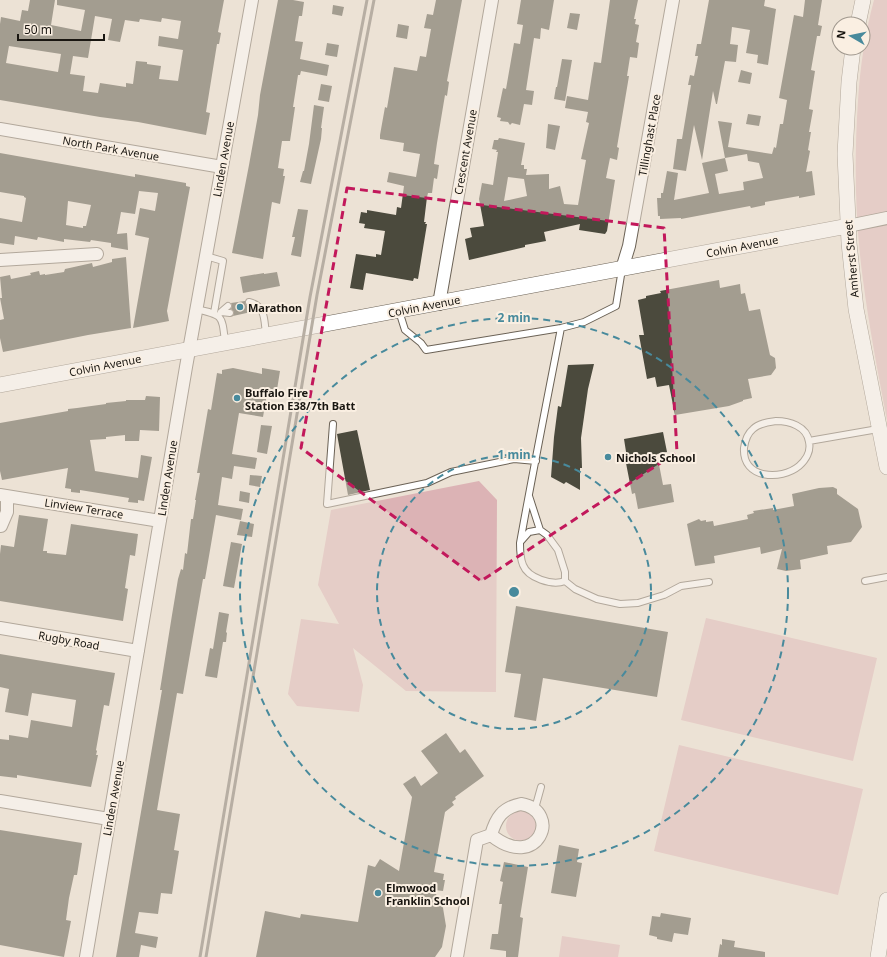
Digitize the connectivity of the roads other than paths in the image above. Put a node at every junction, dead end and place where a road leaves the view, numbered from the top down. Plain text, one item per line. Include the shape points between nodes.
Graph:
1 (252, 0) edge
2 (492, 0) edge
3 (673, 0) edge
4 (863, 0) edge
5 (860, 16) edge
6 (853, 56) edge
7 (0, 129) edge
8 (222, 167) junction
9 (887, 218) edge
10 (848, 226) junction
11 (97, 254) dead end
12 (206, 256) junction
13 (0, 260) edge
14 (622, 269) junction
15 (249, 302) dead end
16 (257, 304) junction
17 (439, 304) junction
18 (228, 306) dead end
19 (196, 309) junction
20 (251, 309) dead end
21 (399, 311) junction
22 (218, 313) junction
23 (230, 313) dead end
24 (561, 328) junction
25 (266, 334) junction
26 (226, 342) junction
27 (189, 349) junction
28 (0, 385) edge
29 (333, 424) dead end
30 (880, 428) junction
31 (809, 441) junction
32 (536, 460) junction
33 (887, 467) edge
34 (529, 495) junction
35 (4, 496) edge
36 (160, 521) junction
37 (0, 526) edge
38 (540, 530) junction
39 (520, 543) junction
40 (887, 577) edge
41 (565, 581) junction
42 (865, 581) dead end
43 (709, 582) dead end
44 (0, 628) edge
45 (138, 652) junction
46 (541, 787) dead end
47 (0, 802) edge
48 (534, 808) junction
49 (110, 819) junction
50 (491, 835) junction
51 (887, 900) edge
52 (86, 957) edge
53 (457, 957) edge
54 (878, 957) edge

1 - 8 street, Linden Avenue
2 - 17 street, Crescent Avenue
3 - 14 street, Tillinghast Place via 628,252
4 - 5 street
6 - 10 street, Amherst Street via 848,82 845,154
7 - 8 street, North Park Avenue
8 - 12 street, Linden Avenue
9 - 10 street
10 - 14 street, Colvin Avenue
10 - 30 street, Amherst Street via 856,309
11 - 13 street
12 - 19 street, Linden Avenue
12 - 22 lane via 223,261
14 - 17 street, Colvin Avenue
14 - 24 lane via 616,306 584,322
15 - 16 lane
16 - 20 lane
16 - 25 lane via 262,310
17 - 21 street, Colvin Avenue
18 - 22 lane
19 - 22 lane
19 - 27 street, Linden Avenue
21 - 24 lane via 405,330 426,350
21 - 25 street, Colvin Avenue
22 - 23 lane
22 - 26 lane via 223,323
24 - 32 lane
25 - 26 street, Colvin Avenue
26 - 27 street, Colvin Avenue
27 - 28 street, Colvin Avenue
27 - 36 street, Linden Avenue
29 - 32 lane via 327,504 427,483 451,472 514,459
30 - 31 lane
30 - 33 street, Amherst Street
31 - 31 lane via 802,429 789,421 776,420 755,427 745,443 744,454 750,466 761,474 784,474 805,460
32 - 34 lane
34 - 38 lane
34 - 39 lane
35 - 36 street, Linview Terrace
35 - 37 street, Linview Terrace via 7,512
36 - 45 street, Linden Avenue
38 - 39 lane via 527,534
38 - 41 lane via 558,550
39 - 41 lane via 522,564 529,574 558,584
40 - 42 lane
41 - 43 lane via 575,589 597,599 620,604 638,603 664,595 680,586
44 - 45 street, Rugby Road
45 - 49 street, Linden Avenue
46 - 48 lane
47 - 49 street
48 - 50 street via 521,804 502,812 494,823
48 - 50 street via 543,825 540,837 531,846 512,846
49 - 52 street, Linden Avenue
50 - 53 street via 477,840
51 - 54 street

